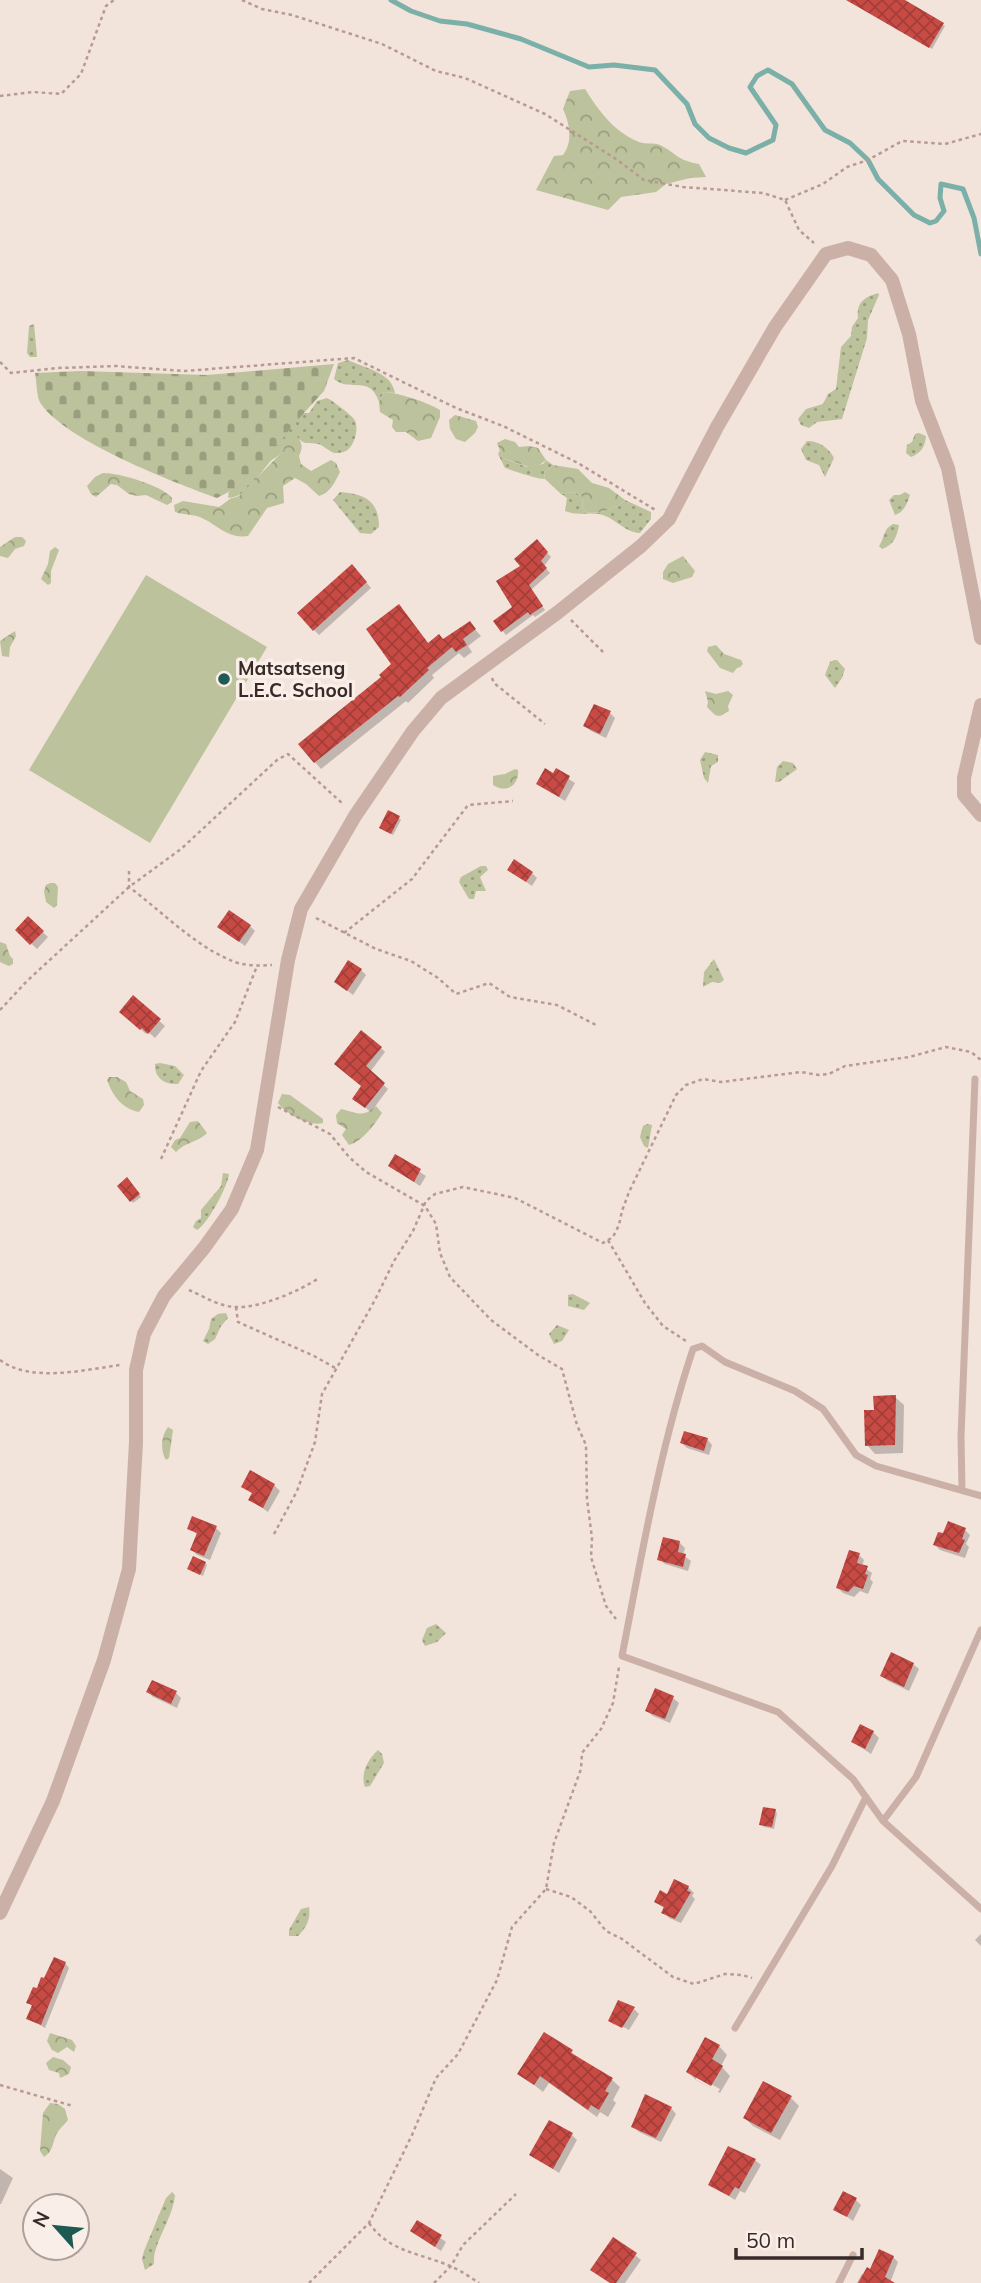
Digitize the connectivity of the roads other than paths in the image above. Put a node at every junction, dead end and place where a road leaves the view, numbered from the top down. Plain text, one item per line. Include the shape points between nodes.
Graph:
1 (981, 638) edge
2 (981, 705) edge
3 (981, 816) edge
4 (975, 1079) dead end
5 (962, 1490) junction
6 (981, 1496) edge
7 (981, 1630) edge
8 (866, 1797) junction
9 (883, 1821) junction
10 (981, 1909) edge
11 (0, 1913) edge
12 (735, 2028) dead end
13 (853, 2255) dead end
14 (839, 2283) edge

1 - 11 street via 948,468 922,401 909,334 891,280 871,255 848,248 826,254 769,338 669,519 562,609 441,698 355,816 301,909 288,960 257,1150 232,1209 174,1284 144,1334 138,1363 129,1570 104,1660 53,1801
2 - 3 street via 964,778 964,795
4 - 5 lane
5 - 6 lane
5 - 8 lane via 876,1466 856,1455 824,1409 795,1391 725,1362 702,1346 693,1349 622,1656 778,1712 853,1779
7 - 9 lane via 916,1777
8 - 9 lane
8 - 12 lane via 832,1866
9 - 10 lane
13 - 14 lane

